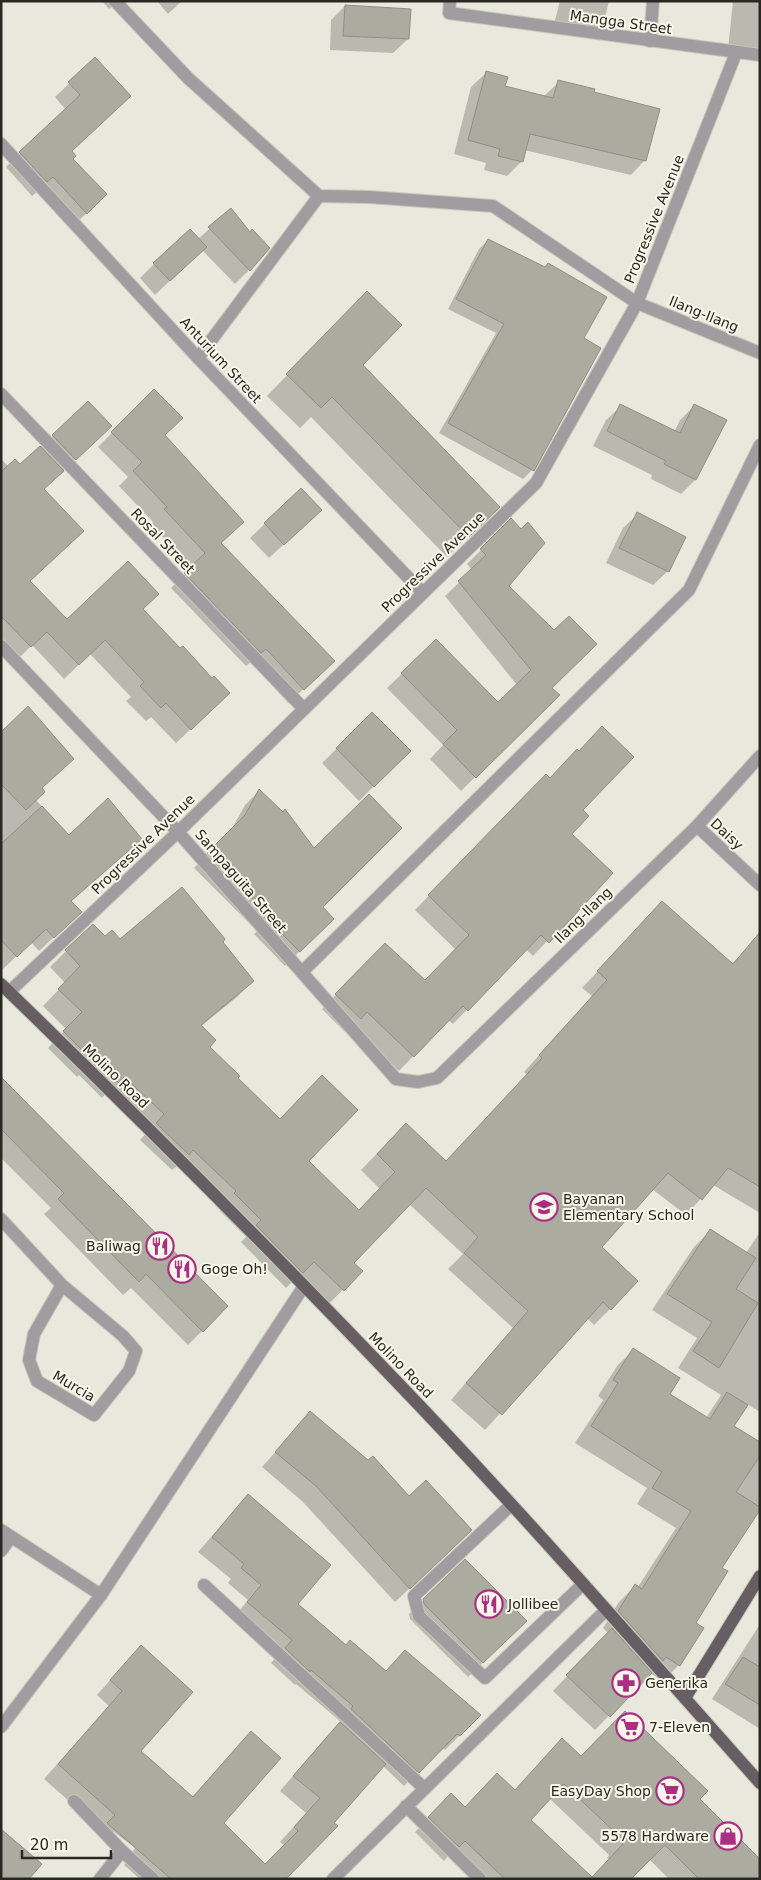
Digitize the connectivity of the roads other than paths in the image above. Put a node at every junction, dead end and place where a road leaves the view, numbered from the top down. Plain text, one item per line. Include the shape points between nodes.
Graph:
1 (115, 1) edge
2 (652, 1) edge
3 (449, 7) edge
4 (650, 41) junction
5 (736, 53) junction
6 (760, 55) edge
7 (1, 144) edge
8 (319, 196) junction
9 (637, 303) junction
10 (760, 353) edge
11 (198, 358) junction
12 (1, 394) edge
13 (760, 444) edge
14 (423, 593) junction
15 (1, 646) edge
16 (304, 709) junction
17 (760, 756) edge
18 (697, 826) junction
19 (178, 832) junction
20 (760, 885) edge
21 (302, 972) junction
22 (5, 988) edge
23 (418, 1082) joint
24 (1, 1219) edge
25 (62, 1285) junction
26 (304, 1286) junction
27 (511, 1505) junction
28 (6, 1534) edge
29 (1, 1551) edge
30 (760, 1576) edge
31 (204, 1584) dead end
32 (583, 1584) junction
33 (101, 1595) junction
34 (606, 1610) junction
35 (685, 1698) junction
36 (1, 1727) edge
37 (760, 1783) edge
38 (424, 1788) junction
39 (74, 1801) dead end
40 (406, 1806) junction
41 (122, 1851) junction
42 (100, 1879) edge
43 (153, 1879) edge
44 (333, 1879) edge
45 (480, 1879) edge

1 - 8 street via 188,78
2 - 4 street
3 - 4 street, Mangga Street
4 - 5 street, Mangga Street
5 - 6 street, Mangga Street
5 - 9 street, Progressive Avenue
7 - 11 street, Anturium Street
8 - 9 street, Ilang-Ilang via 494,206
8 - 11 street
9 - 10 street, Ilang-Ilang
9 - 14 street, Progressive Avenue via 536,483
11 - 14 street, Anturium Street
12 - 16 street, Rosal Street
13 - 21 street via 689,590
14 - 16 street, Progressive Avenue
15 - 19 street, Sampaguita Street
16 - 19 street, Progressive Avenue
17 - 18 street, Ilang-Ilang
18 - 20 street, Daisy
18 - 23 street, Ilang-Ilang via 437,1078
19 - 21 street, Sampaguita Street
19 - 22 street, Progressive Avenue
21 - 23 street, Sampaguita Street via 396,1079
22 - 26 main road, Molino Road
24 - 25 street
25 - 25 street, Murcia via 34,1334 29,1360 37,1381 94,1415 129,1371 136,1351 123,1336
26 - 27 main road, Molino Road
26 - 33 street
27 - 32 main road, Molino Road
27 - 32 street via 414,1596 419,1616 485,1678
28 - 29 street
28 - 33 street
30 - 35 main road
31 - 38 street
32 - 34 main road, Molino Road
33 - 36 street
34 - 35 main road, Molino Road
34 - 38 street
35 - 37 main road, Molino Road
38 - 40 street
39 - 41 street
40 - 44 street
40 - 45 street
41 - 42 street
41 - 43 street

